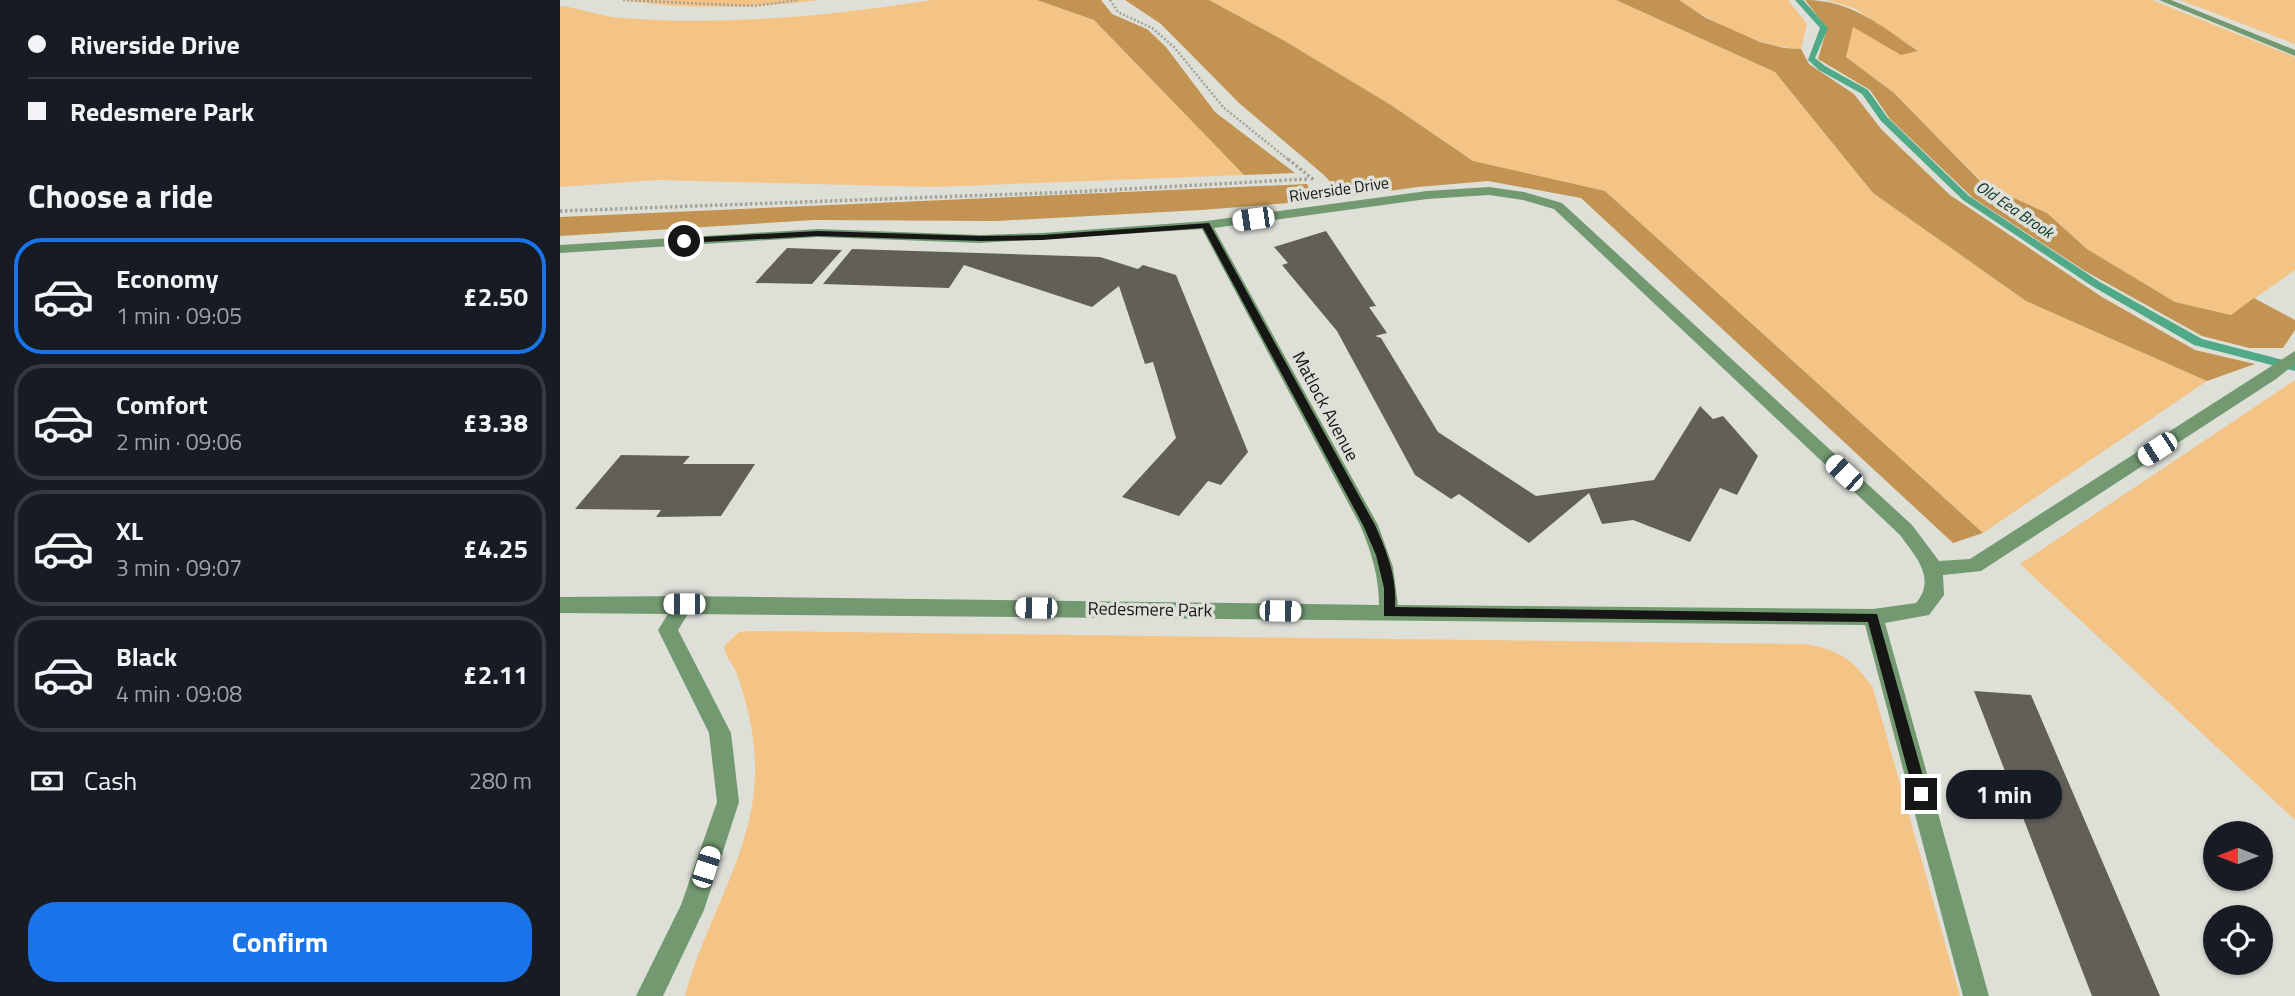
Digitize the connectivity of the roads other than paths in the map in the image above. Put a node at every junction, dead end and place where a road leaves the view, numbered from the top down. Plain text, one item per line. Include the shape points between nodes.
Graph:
1 (2163, 0) edge
2 (2295, 52) edge
3 (1206, 225) junction
4 (560, 249) edge
5 (2295, 356) edge
6 (1934, 568) junction
7 (684, 604) junction
8 (560, 605) edge
9 (1388, 612) junction
10 (1873, 617) junction
11 (649, 996) edge
12 (1976, 996) edge

1 - 2 street
3 - 4 street, Riverside Drive via 1005,238 818,233
3 - 6 street, Riverside Drive via 1489,191 1558,206 1906,530
3 - 9 street, Matlock Avenue via 1369,525 1390,588
5 - 6 street via 2271,376 1974,566
6 - 10 street, Redesmere Park via 1934,595 1922,610
7 - 8 street, Redesmere Park
7 - 9 street, Redesmere Park
7 - 11 street via 668,630 720,733 728,802 692,910
9 - 10 street, Redesmere Park
10 - 12 street

